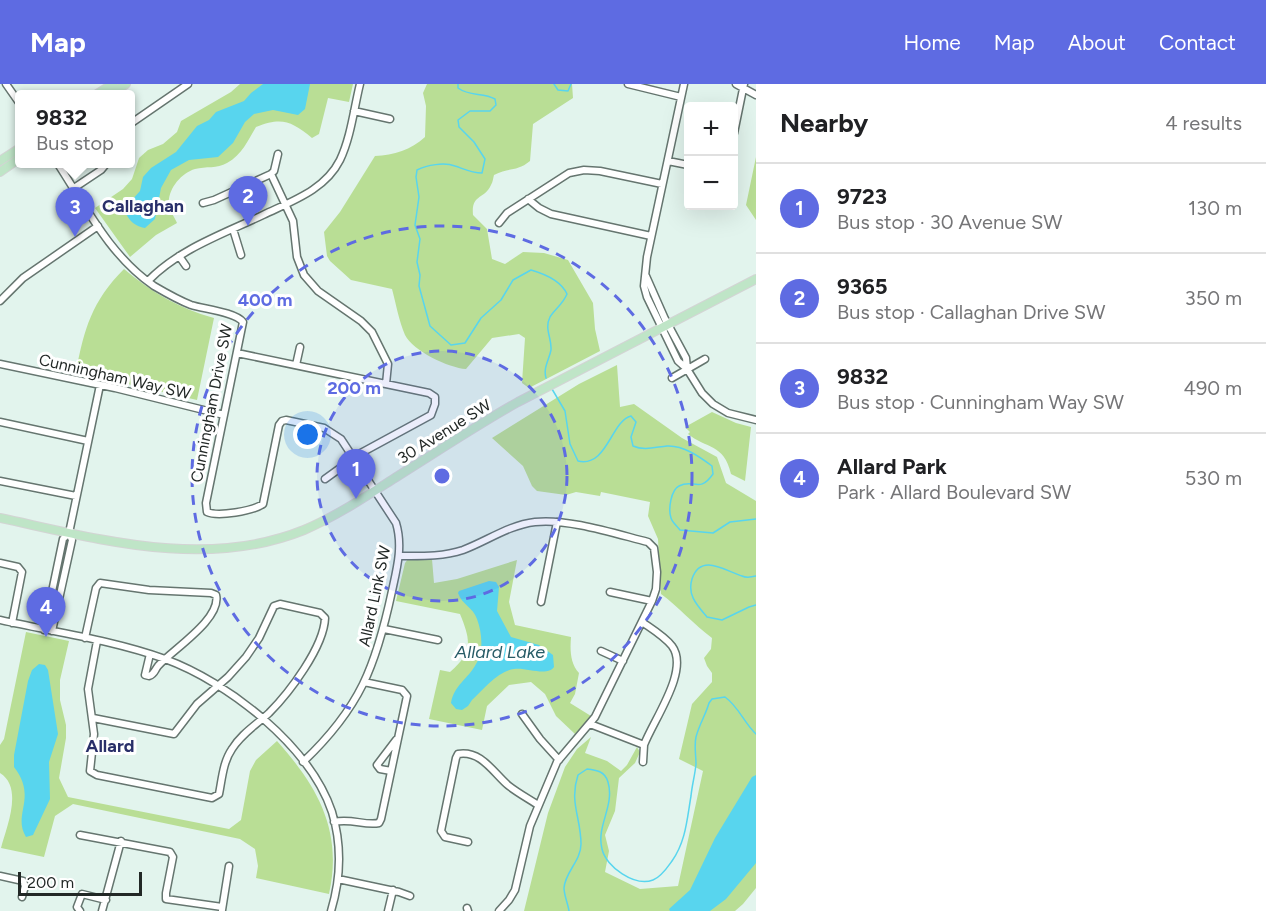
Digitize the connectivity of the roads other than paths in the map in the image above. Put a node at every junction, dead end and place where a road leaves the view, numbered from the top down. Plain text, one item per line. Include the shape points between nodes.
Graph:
1 (6, 84) edge
2 (188, 84) edge
3 (360, 84) edge
4 (628, 84) edge
5 (684, 84) edge
6 (736, 84) edge
7 (744, 86) edge
8 (756, 95) edge
9 (15, 97) edge
10 (681, 97) junction
11 (354, 111) junction
12 (738, 114) edge
13 (390, 119) dead end
14 (135, 120) edge
15 (15, 152) edge
16 (278, 153) dead end
17 (668, 161) junction
18 (0, 162) edge
19 (15, 162) edge
20 (684, 164) edge
21 (61, 168) edge
22 (103, 168) edge
23 (0, 172) edge
24 (271, 174) junction
25 (662, 184) junction
26 (74, 188) junction
27 (528, 199) junction
28 (203, 203) dead end
29 (286, 204) junction
30 (499, 223) dead end
31 (98, 226) junction
32 (234, 229) junction
33 (651, 236) junction
34 (241, 255) dead end
35 (180, 256) junction
36 (186, 266) dead end
37 (148, 281) junction
38 (756, 281) edge
39 (0, 302) edge
40 (366, 314) dead end
41 (361, 321) junction
42 (666, 328) junction
43 (300, 347) dead end
44 (237, 353) junction
45 (705, 358) dead end
46 (0, 364) edge
47 (296, 365) junction
48 (687, 369) junction
49 (672, 378) dead end
50 (386, 384) junction
51 (100, 385) junction
52 (224, 414) junction
53 (756, 420) edge
54 (0, 422) edge
55 (373, 437) dead end
56 (88, 441) junction
57 (377, 445) junction
58 (354, 459) junction
59 (325, 479) dead end
60 (0, 481) edge
61 (375, 491) junction
62 (76, 496) junction
63 (0, 518) edge
64 (557, 522) junction
65 (69, 532) junction
66 (399, 556) junction
67 (0, 563) edge
68 (610, 592) dead end
69 (652, 601) junction
70 (541, 602) dead end
71 (0, 620) edge
72 (642, 622) junction
73 (12, 623) junction
74 (384, 629) junction
75 (44, 630) junction
76 (52, 632) junction
77 (85, 638) junction
78 (438, 640) dead end
79 (97, 641) junction
80 (601, 651) dead end
81 (150, 654) junction
82 (166, 659) junction
83 (623, 661) junction
84 (364, 682) junction
85 (218, 685) junction
86 (522, 714) dead end
87 (93, 718) junction
88 (263, 719) junction
89 (590, 724) junction
90 (398, 737) junction
91 (644, 745) junction
92 (559, 759) junction
93 (303, 762) junction
94 (643, 762) dead end
95 (391, 771) junction
96 (538, 805) junction
97 (334, 822) junction
98 (80, 835) dead end
99 (121, 841) junction
100 (468, 842) dead end
101 (229, 866) dead end
102 (0, 876) edge
103 (338, 879) junction
104 (393, 890) junction
105 (410, 896) dead end
106 (22, 897) dead end
107 (106, 900) junction
108 (222, 909) edge
109 (80, 911) edge
110 (102, 911) edge
111 (331, 911) edge
112 (388, 911) edge
113 (499, 911) edge

1 - 9 street
2 - 14 street
3 - 11 street
4 - 10 street
5 - 10 street
6 - 7 street
7 - 8 street
7 - 12 street
10 - 17 street
11 - 13 street
11 - 29 street via 345,147 333,172 315,189
15 - 18 main road
16 - 24 street
17 - 20 street
17 - 25 street
19 - 23 main road
21 - 26 street, Cunningham Drive SW
22 - 26 street
24 - 28 street
24 - 29 street
25 - 27 street via 584,170 564,175
25 - 33 street
26 - 31 street, Cunningham Drive SW
27 - 30 street
27 - 33 street via 551,214
29 - 32 street
29 - 41 street via 304,275 321,293
31 - 37 street, Cunningham Drive SW via 120,256
31 - 39 street via 23,278
32 - 34 street
32 - 35 street
33 - 42 street via 646,276
35 - 36 street
35 - 37 street
37 - 44 street, Cunningham Drive SW via 190,304 241,319
38 - 42 main road, 30 Avenue SW
40 - 41 street
41 - 50 street via 386,358
42 - 48 street via 678,361
42 - 61 main road, 30 Avenue SW via 474,428
43 - 47 street
44 - 47 street
44 - 52 street, Cunningham Drive SW
45 - 48 street
46 - 51 street, Cunningham Way SW
47 - 50 street
48 - 49 street
48 - 53 street via 713,404 735,416
50 - 57 street via 431,394 436,401 431,415
51 - 52 street, Cunningham Way SW
51 - 56 street
52 - 58 street, Cunningham Drive SW via 206,506 211,514 249,510 263,504 283,421 333,433 346,444
54 - 56 street
55 - 57 street
56 - 62 street
57 - 58 street
58 - 59 street
58 - 61 street, Cunningham Drive SW
60 - 62 street
61 - 65 main road, 30 Avenue SW via 305,529 236,547 170,548
61 - 66 street, Allard Link SW via 396,523
62 - 65 street
63 - 65 main road, 30 Avenue SW
64 - 66 street via 522,524 450,553
64 - 69 street via 650,543 657,572
64 - 70 street
65 - 75 street via 63,539
65 - 76 street via 72,540
66 - 74 street, Allard Link SW
67 - 73 street via 18,567 22,572
68 - 69 street
69 - 72 street
71 - 73 street
72 - 83 street
72 - 91 street via 671,645 678,666
73 - 75 street
74 - 78 street
74 - 84 street, Allard Link SW
75 - 76 street
76 - 77 street
77 - 79 street
77 - 82 street via 100,583 214,594 217,601 206,621
79 - 81 street
79 - 87 street via 88,689
80 - 83 street
81 - 82 street
81 - 82 street via 147,676 153,675
82 - 85 street
83 - 89 street
84 - 90 street via 406,693
84 - 93 street, Allard Link SW via 330,735
85 - 87 street via 174,734
85 - 88 street
85 - 88 street via 251,651 274,606 322,614 325,621 306,665
86 - 92 street
87 - 88 street via 91,772 213,798 219,794 232,748
88 - 93 street
89 - 91 street
89 - 92 street
90 - 95 street
90 - 95 street via 377,765
91 - 94 street
92 - 96 street
93 - 97 street via 326,798
95 - 97 street via 380,823
96 - 100 street via 509,786 486,763 465,753 458,754 441,831 445,837
96 - 113 street via 515,890
97 - 103 street
98 - 99 street
99 - 107 street
99 - 108 street via 171,853 165,896 168,900
101 - 108 street
102 - 106 street via 23,881
103 - 104 street
103 - 111 street
104 - 105 street
104 - 112 street
107 - 109 street via 82,894 77,907
107 - 110 street

